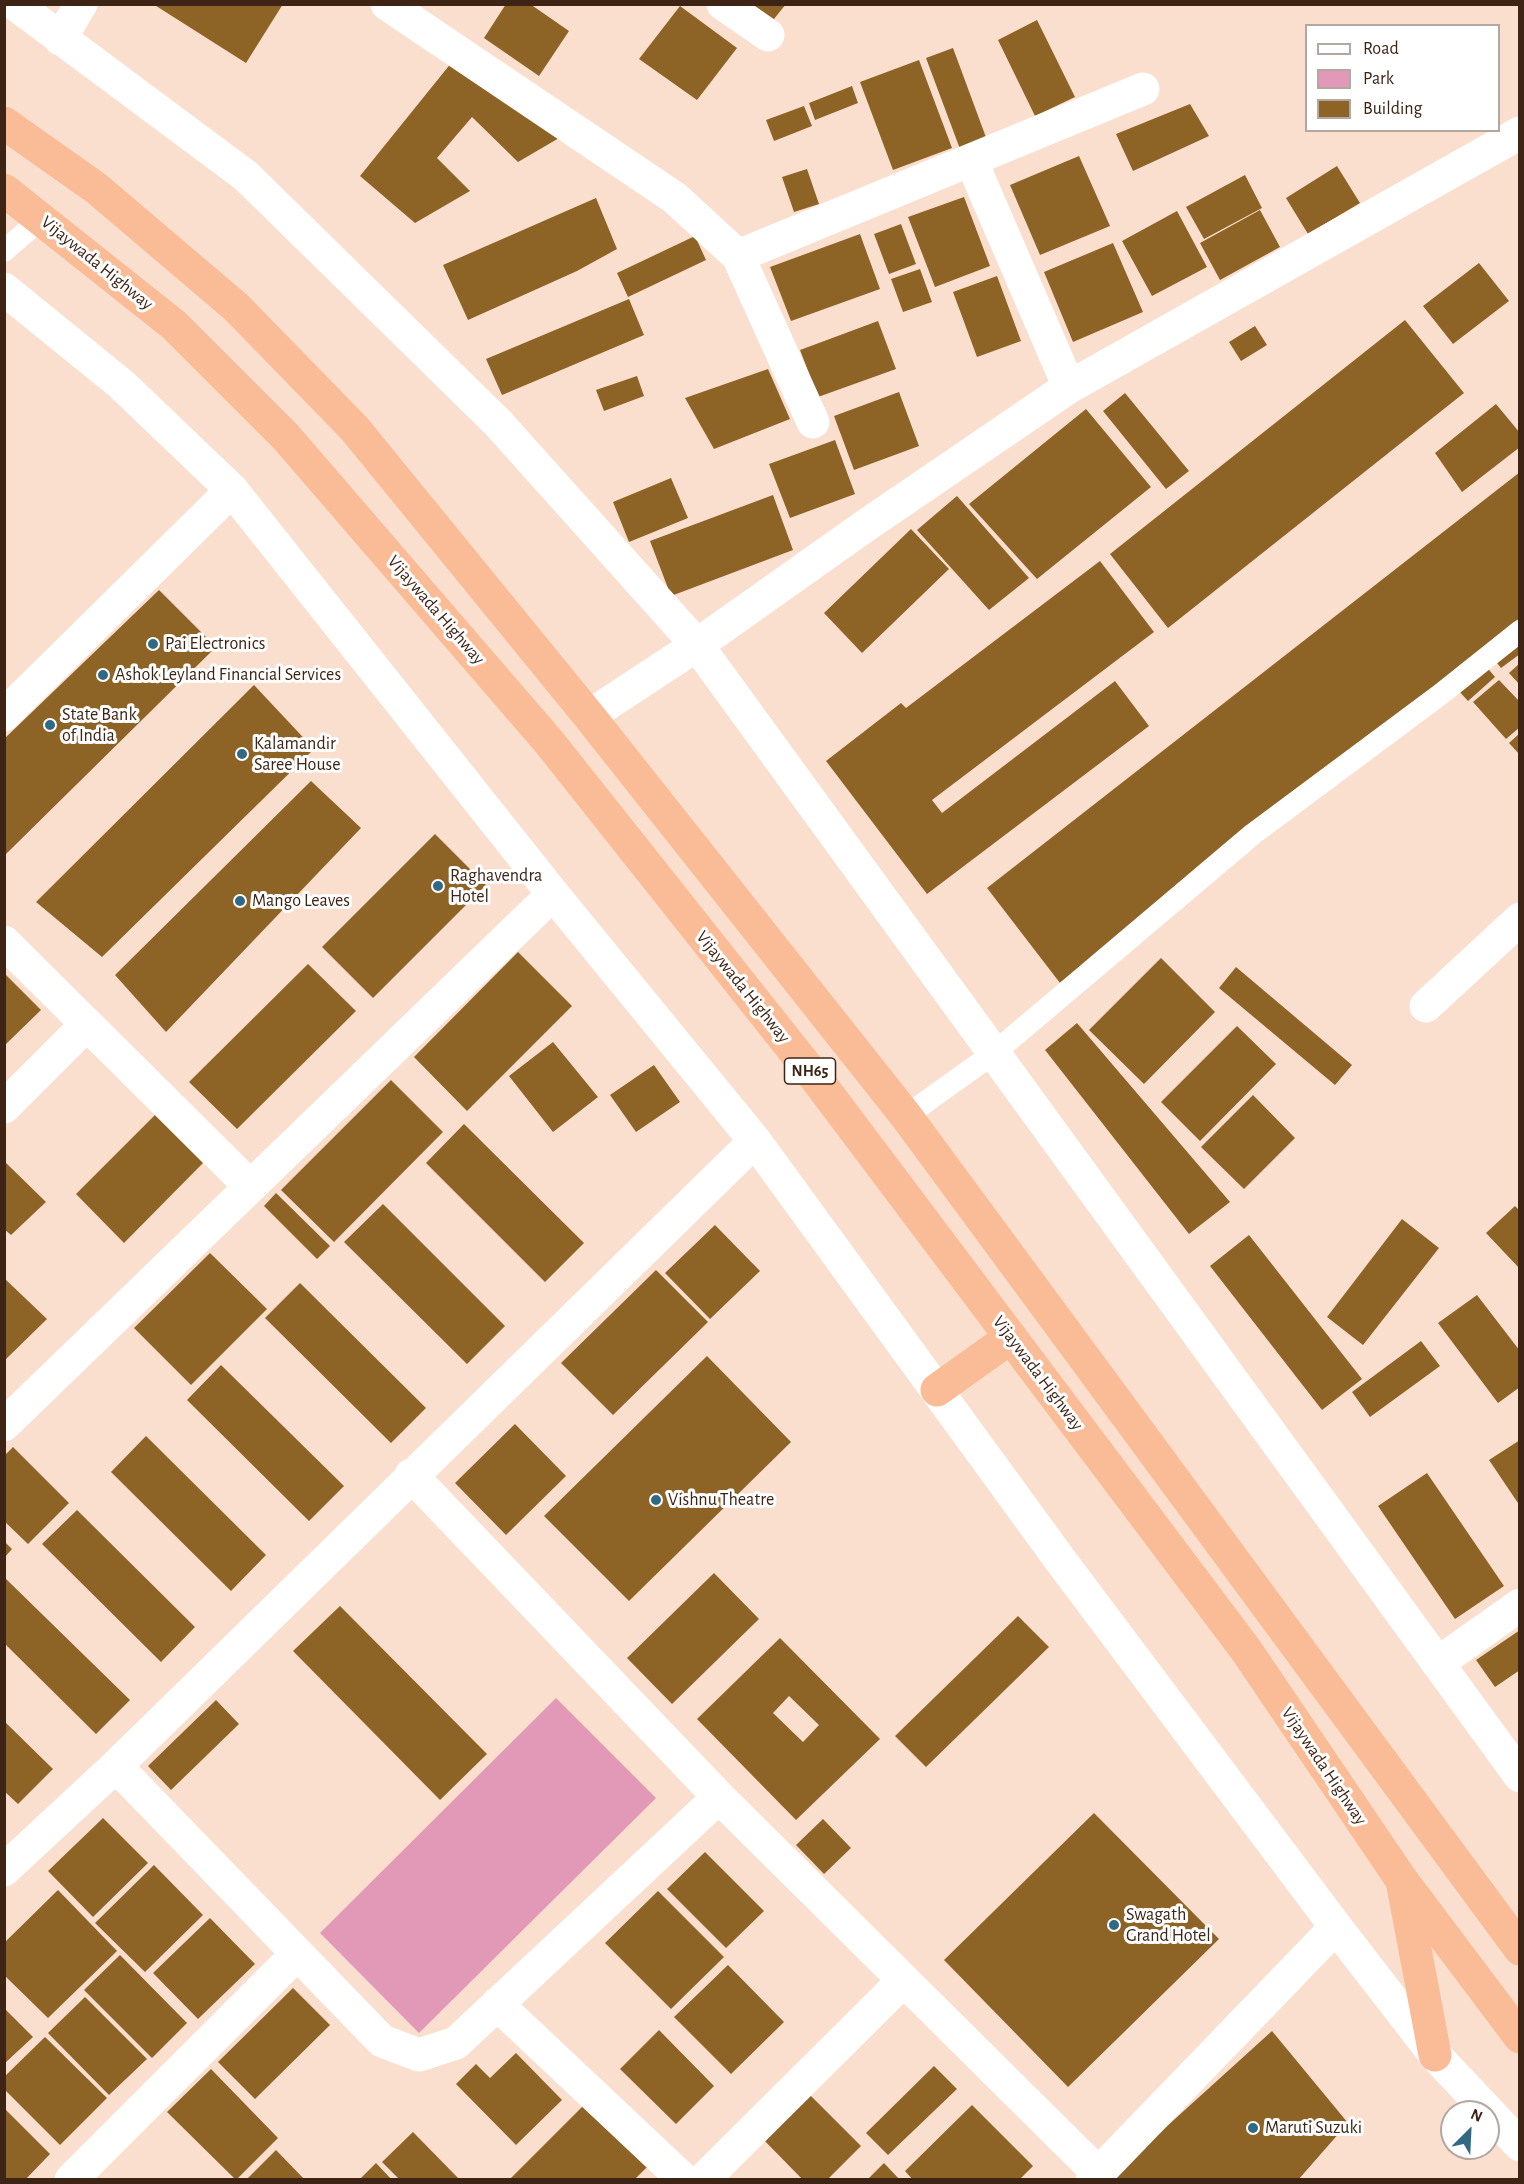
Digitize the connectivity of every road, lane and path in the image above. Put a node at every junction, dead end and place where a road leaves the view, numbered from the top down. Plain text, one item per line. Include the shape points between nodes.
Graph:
1 (15, 4) edge
2 (81, 4) edge
3 (387, 4) edge
4 (723, 4) edge
5 (768, 35) dead end
6 (60, 39) junction
7 (1143, 89) dead end
8 (4, 123) edge
9 (1520, 133) edge
10 (971, 160) junction
11 (4, 189) edge
12 (42, 218) junction
13 (4, 251) edge
14 (738, 256) junction
15 (4, 289) edge
16 (1069, 387) junction
17 (813, 422) dead end
18 (232, 490) junction
19 (1520, 631) edge
20 (697, 645) junction
21 (4, 715) edge
22 (589, 716) junction
23 (553, 894) junction
24 (1520, 919) edge
25 (4, 942) edge
26 (1426, 1006) dead end
27 (87, 1024) junction
28 (994, 1053) junction
29 (4, 1107) edge
30 (906, 1116) junction
31 (755, 1141) junction
32 (250, 1186) junction
33 (1011, 1337) junction
34 (937, 1390) junction
35 (4, 1425) edge
36 (411, 1475) junction
37 (1212, 1533) junction
38 (1176, 1556) junction
39 (1520, 1605) edge
40 (1438, 1663) junction
41 (116, 1766) junction
42 (1520, 1776) edge
43 (719, 1797) junction
44 (4, 1870) edge
45 (1401, 1879) junction
46 (1336, 1927) junction
47 (1520, 1949) edge
48 (297, 1954) junction
49 (903, 1982) junction
50 (498, 2004) junction
51 (1520, 2037) edge
52 (1434, 2055) junction
53 (1520, 2145) edge
54 (89, 2173) edge
55 (1095, 2176) edge
56 (684, 2180) edge
57 (703, 2180) edge

1 - 6 street
2 - 6 street
3 - 14 street via 675,198
4 - 5 street
6 - 20 street via 246,176 498,423
7 - 10 street
8 - 22 highway, NH65 via 96,188 236,308 354,428
9 - 16 street
10 - 14 street
10 - 16 street
11 - 12 highway, Vijaywada Highway / NH65
12 - 13 lane
12 - 33 highway, Vijaywada Highway / NH65 via 174,325 294,446 549,742 818,1081
14 - 17 street
15 - 18 street via 121,384
16 - 20 street
18 - 21 street
18 - 23 street
19 - 28 lane via 1253,834
20 - 22 street
20 - 28 street
22 - 30 highway, NH65
23 - 31 street
23 - 32 street
24 - 26 street
25 - 27 street
27 - 29 street
27 - 32 street
28 - 30 lane
28 - 40 street
30 - 37 highway, NH65
31 - 34 street
31 - 36 street
32 - 35 street
33 - 34 highway
33 - 38 highway, Vijaywada Highway / NH65
34 - 46 street
36 - 41 street
36 - 43 street
37 - 38 highway
37 - 47 highway, NH65
38 - 45 highway, Vijaywada Highway / NH65 via 1246,1650
39 - 40 street
40 - 42 street
41 - 44 street
41 - 48 street
43 - 49 street
43 - 50 street
45 - 51 highway, Vijaywada Highway / NH65
45 - 52 highway
46 - 52 street
46 - 55 street
48 - 50 street via 382,2041 419,2055 456,2043
48 - 54 street
49 - 55 street
49 - 57 street
50 - 56 street
52 - 53 street

